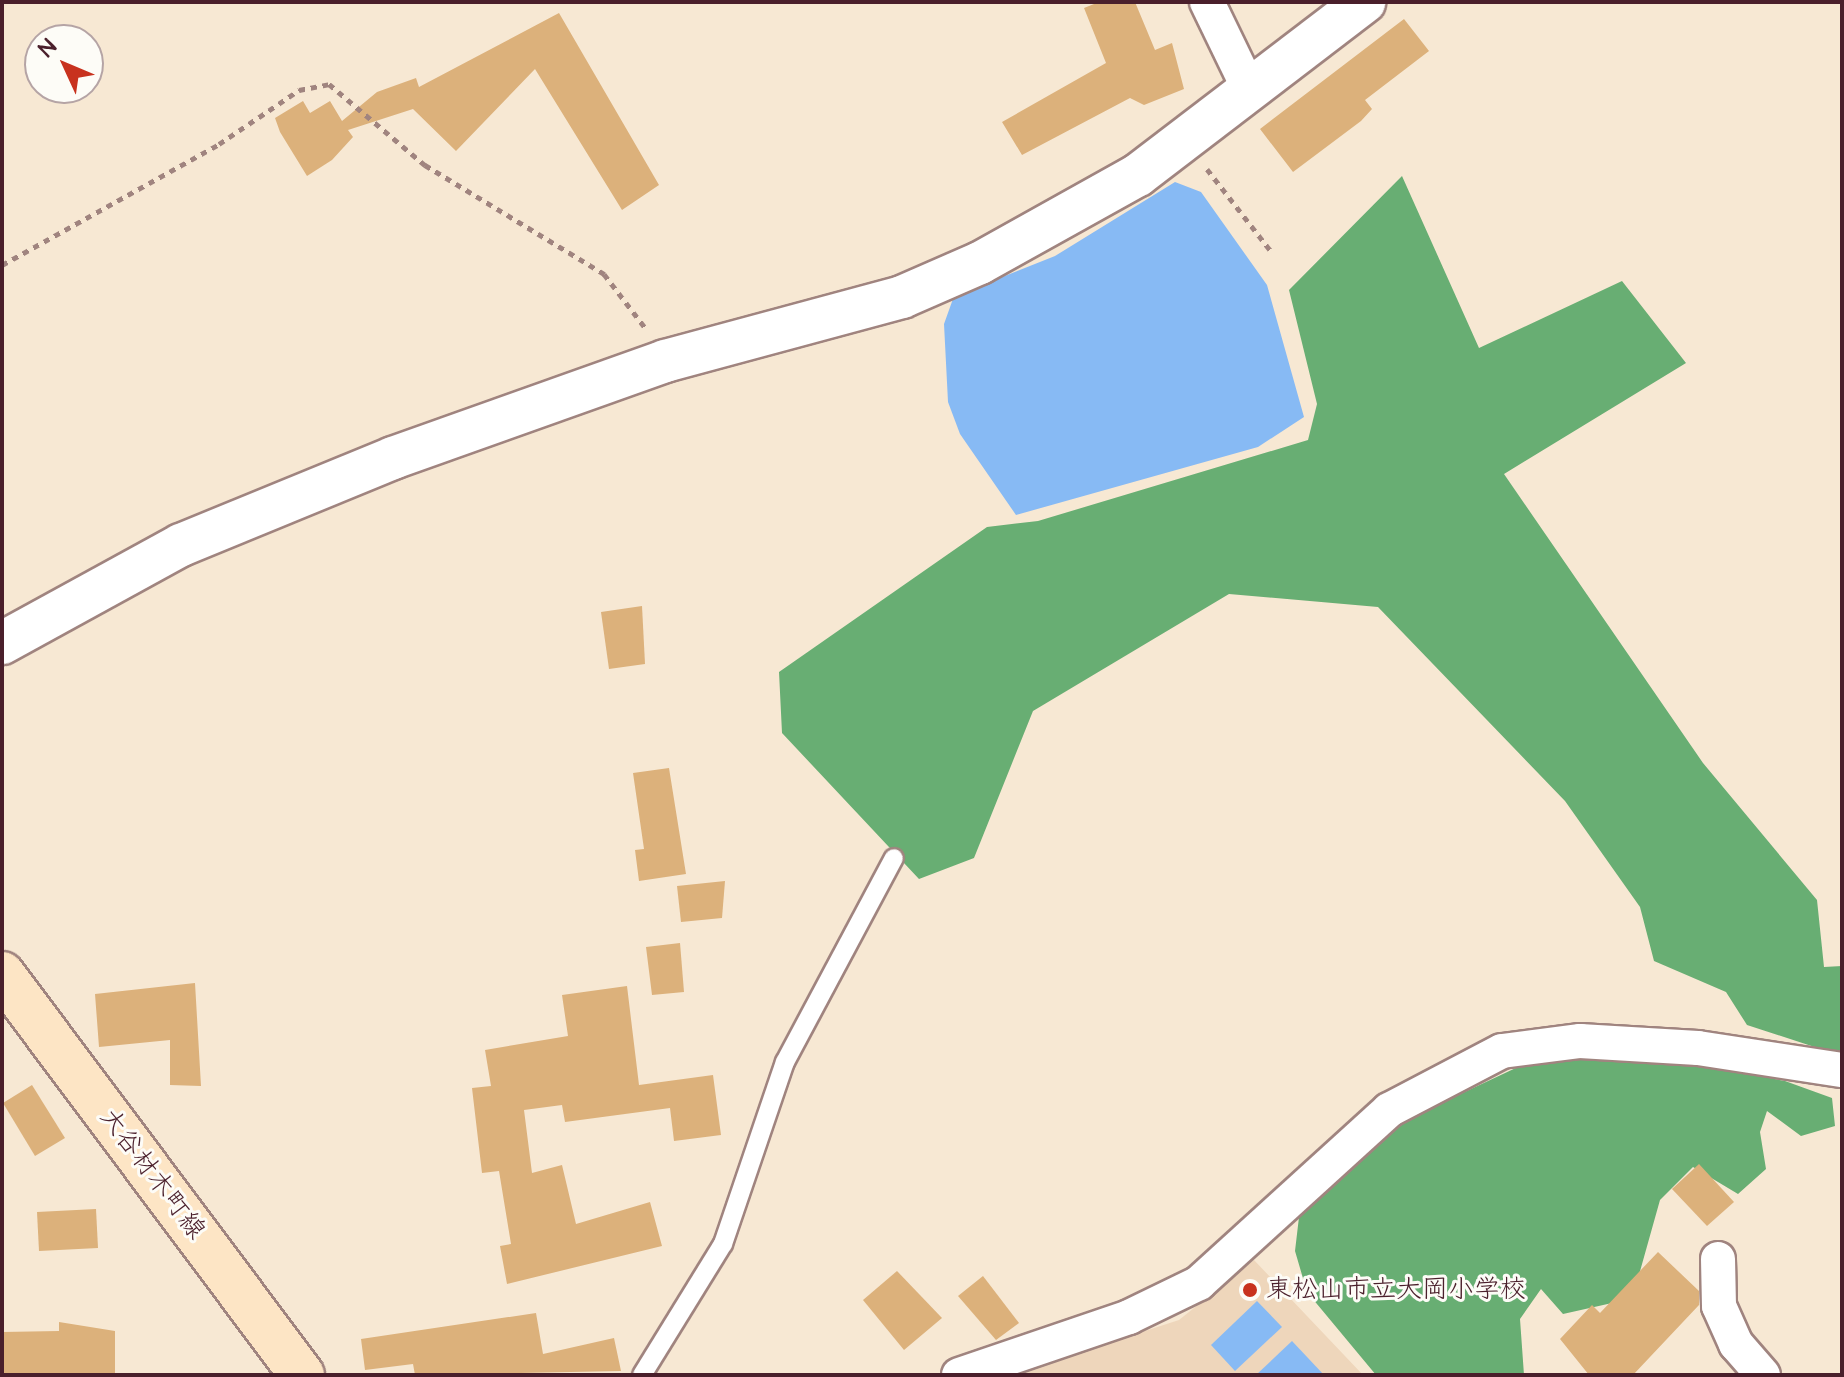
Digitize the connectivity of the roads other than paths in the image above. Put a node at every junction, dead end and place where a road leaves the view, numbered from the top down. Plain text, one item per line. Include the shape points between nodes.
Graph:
1 (1207, 2) edge
2 (1364, 2) edge
3 (1250, 91) junction
4 (2, 643) edge
5 (894, 858) dead end
6 (2, 974) edge
7 (1842, 1070) edge
8 (1718, 1259) dead end
9 (302, 1375) edge
10 (642, 1375) edge
11 (959, 1375) edge
12 (1763, 1375) edge

1 - 3 street
2 - 3 street
3 - 4 street via 1062,220 902,297 665,361 181,545
5 - 10 lane via 785,1062 723,1244
6 - 9 main road, 大谷材木町線
7 - 11 street via 1580,1041 1502,1051 1389,1110 1199,1283 1129,1317
8 - 12 street via 1719,1306 1736,1344

